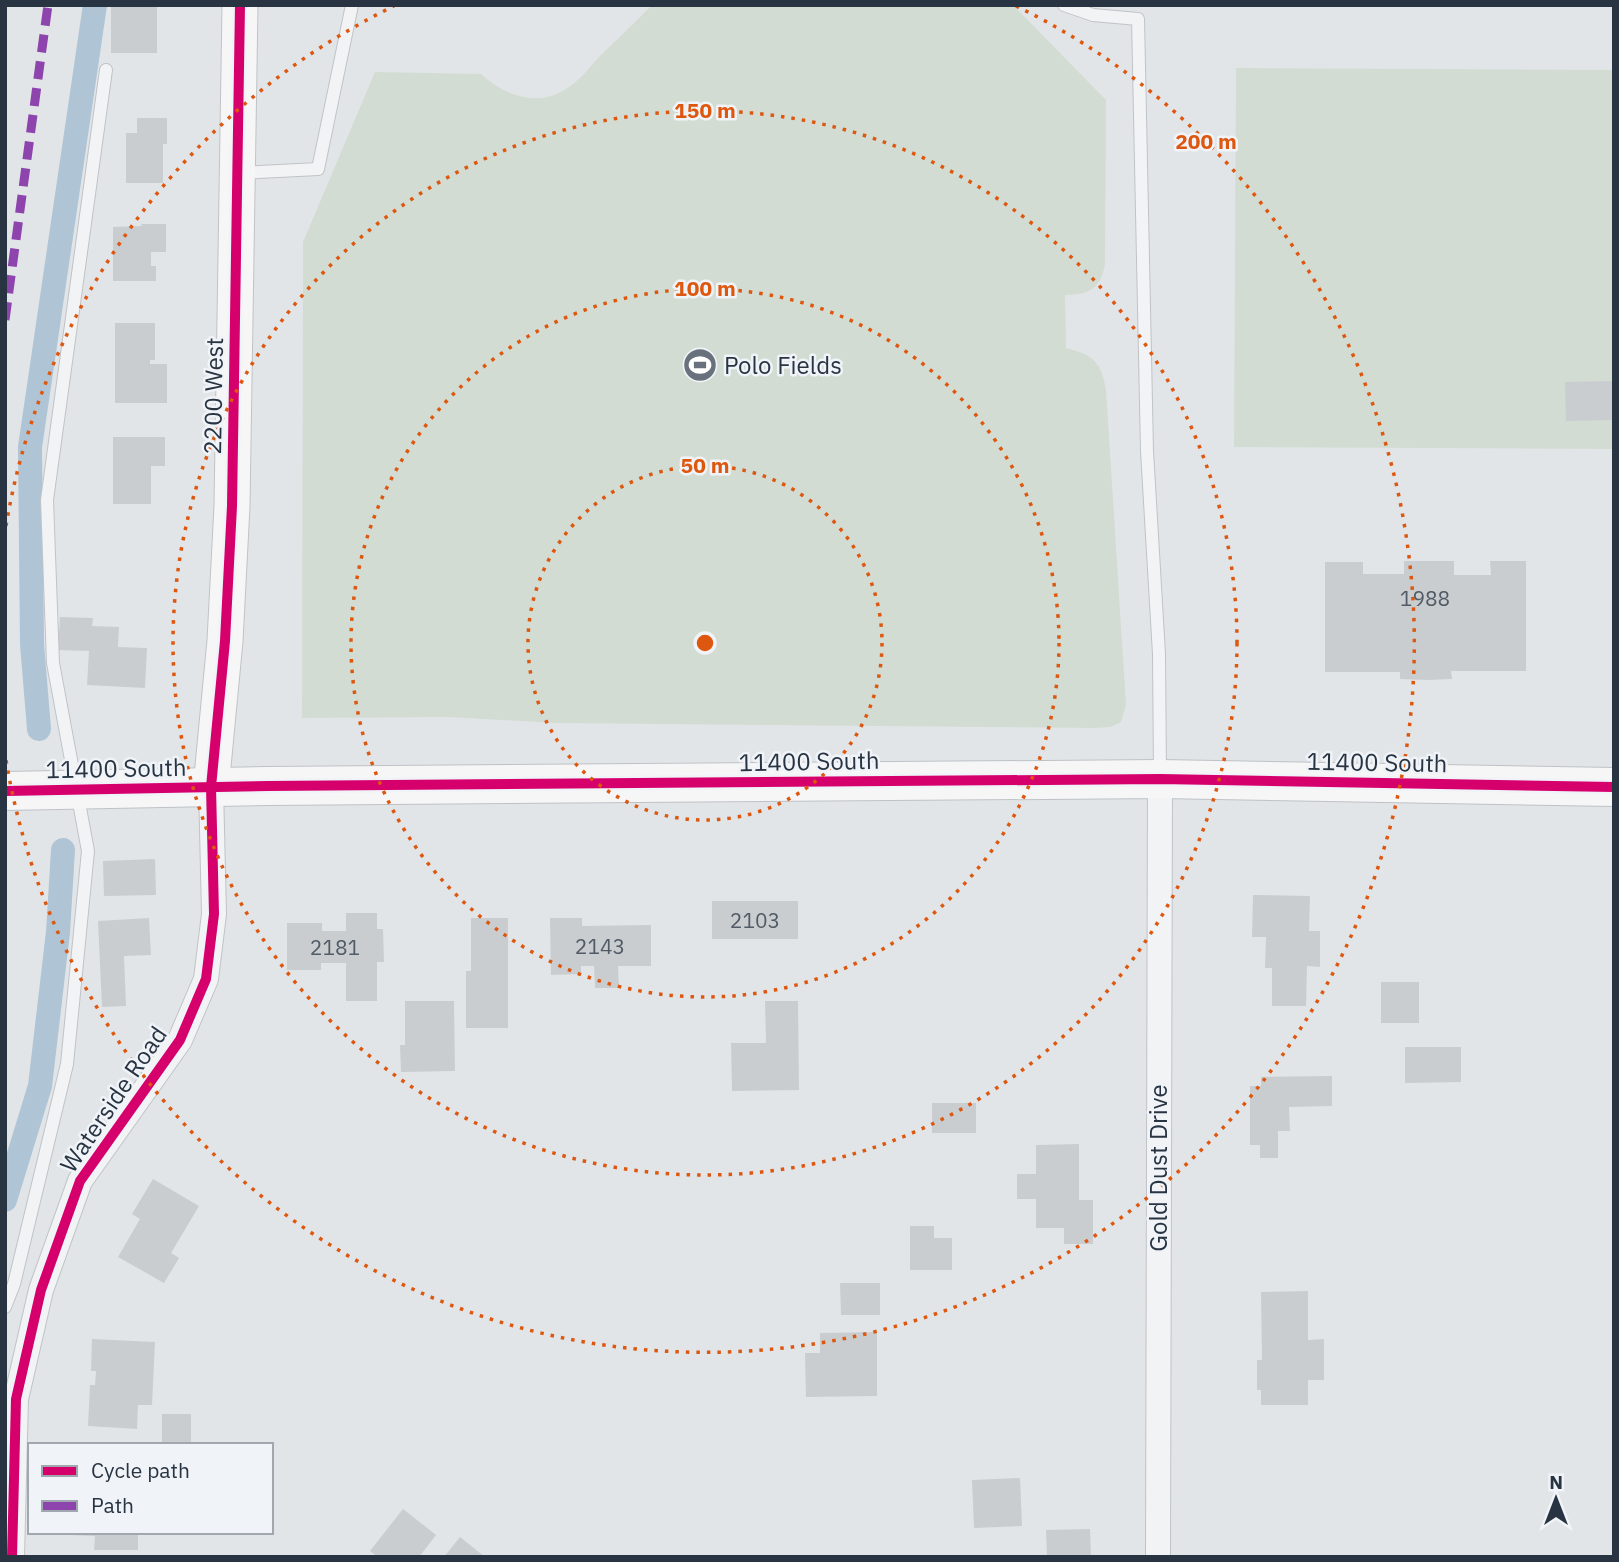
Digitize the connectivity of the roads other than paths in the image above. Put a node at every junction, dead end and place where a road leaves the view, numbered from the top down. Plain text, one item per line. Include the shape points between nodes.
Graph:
1 (240, 5) edge
2 (352, 5) edge
3 (1064, 5) edge
4 (106, 71) dead end
5 (237, 173) junction
6 (1160, 779) junction
7 (211, 787) junction
8 (1614, 787) edge
9 (76, 790) junction
10 (5, 791) edge
11 (5, 1307) edge
12 (12, 1557) edge
13 (1158, 1557) edge

1 - 5 street, 2200 West
2 - 5 lane via 318,169
3 - 6 lane via 1093,15 1138,19 1147,451 1159,654
4 - 9 lane via 47,500 53,663
5 - 7 street, 2200 West via 232,506
6 - 7 main road, 11400 South
6 - 8 main road, 11400 South
6 - 13 street, Gold Dust Drive
7 - 9 main road, 11400 South
7 - 12 street, Waterside Road via 215,914 206,979 180,1040 80,1181 41,1290 16,1399
9 - 10 main road, 11400 South
9 - 11 lane via 88,851 67,1064 15,1284

